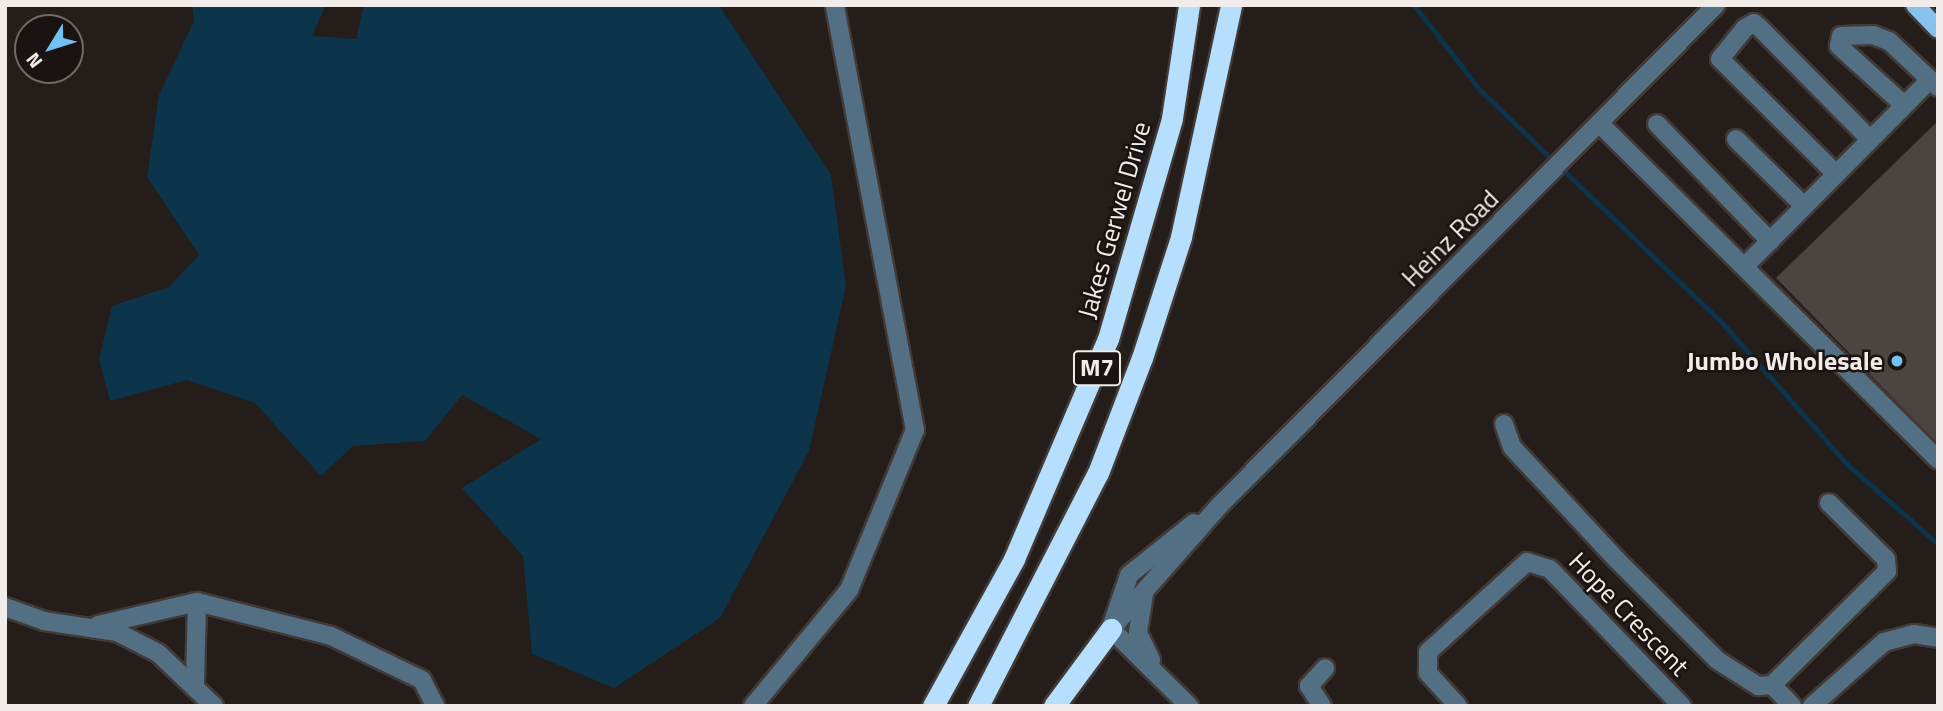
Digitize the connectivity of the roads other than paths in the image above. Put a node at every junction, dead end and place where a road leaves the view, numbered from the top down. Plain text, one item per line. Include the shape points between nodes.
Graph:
1 (835, 5) edge
2 (1189, 5) edge
3 (1231, 5) edge
4 (1716, 5) edge
5 (1915, 5) edge
6 (1938, 29) edge
7 (1934, 83) edge
8 (1904, 105) junction
9 (1657, 124) dead end
10 (1601, 125) junction
11 (1735, 139) dead end
12 (1870, 139) junction
13 (1836, 174) junction
14 (1804, 206) junction
15 (1770, 240) junction
16 (1745, 266) junction
17 (1504, 424) dead end
18 (1938, 460) edge
19 (1829, 503) dead end
20 (1220, 505) junction
21 (1146, 587) junction
22 (197, 602) junction
23 (5, 607) edge
24 (95, 625) junction
25 (1111, 629) junction
26 (1938, 638) edge
27 (1325, 668) dead end
28 (1156, 669) junction
29 (195, 684) junction
30 (1772, 685) junction
31 (214, 706) edge
32 (435, 706) edge
33 (753, 706) edge
34 (933, 706) edge
35 (978, 706) edge
36 (1054, 706) edge
37 (1189, 706) edge
38 (1322, 706) edge
39 (1458, 706) edge
40 (1682, 706) edge
41 (1792, 706) edge
42 (1812, 706) edge

1 - 33 street via 915,430 849,590
2 - 34 highway, Jakes Gerwel Drive / M7 via 1172,118 1108,339 1014,559
3 - 35 highway, M7 via 1181,237 1142,358 1098,473
4 - 10 street, Heinz Road
5 - 6 main road
7 - 8 street
7 - 8 street via 1889,41 1873,35 1841,36 1839,46
8 - 12 street
9 - 15 street
10 - 16 street
10 - 20 street, Heinz Road
11 - 14 street
12 - 13 street
12 - 13 street via 1759,27 1754,23 1745,27 1720,59
13 - 14 street
14 - 15 street
15 - 16 street
16 - 18 street
17 - 30 street via 1512,447 1717,660 1750,682
19 - 30 street via 1886,559 1887,571
20 - 21 street, Heinz Road
20 - 25 street, Heinz Road via 1129,575 1114,606
21 - 25 street, Heinz Road
21 - 28 street via 1138,633
22 - 24 street
22 - 29 street
22 - 32 street via 331,636 422,680
23 - 24 street via 44,621
24 - 29 street via 158,653
25 - 28 street
25 - 36 highway
26 - 42 street via 1914,634 1876,648
27 - 38 street via 1309,686
28 - 37 street
29 - 31 street
30 - 41 street
39 - 40 street, Hope Crescent via 1428,673 1428,652 1527,562 1550,569

